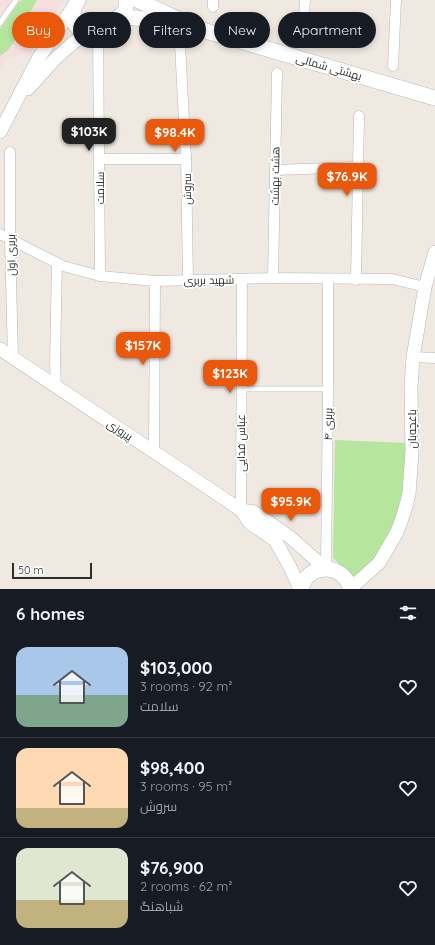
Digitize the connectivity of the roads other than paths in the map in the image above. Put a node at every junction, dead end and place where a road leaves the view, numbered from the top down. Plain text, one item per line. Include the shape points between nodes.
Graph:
1 (16, 0) edge
2 (126, 0) edge
3 (137, 0) edge
4 (305, 0) edge
5 (396, 0) edge
6 (75, 1) edge
7 (124, 12) edge
8 (164, 12) edge
9 (304, 12) edge
10 (73, 17) edge
11 (0, 23) edge
12 (206, 30) edge
13 (73, 43) edge
14 (98, 48) edge
15 (180, 48) edge
16 (392, 66) dead end
17 (277, 73) dead end
18 (435, 98) edge
19 (17, 101) junction
20 (359, 116) dead end
21 (0, 132) edge
22 (10, 152) dead end
23 (100, 158) junction
24 (186, 159) junction
25 (358, 167) junction
26 (275, 170) junction
27 (0, 234) edge
28 (10, 240) junction
29 (435, 252) edge
30 (57, 263) junction
31 (100, 276) junction
32 (274, 278) junction
33 (242, 279) junction
34 (188, 280) junction
35 (328, 280) junction
36 (356, 280) junction
37 (155, 281) junction
38 (425, 287) junction
39 (0, 349) edge
40 (413, 357) junction
41 (13, 358) junction
42 (435, 358) edge
43 (56, 387) junction
44 (242, 389) junction
45 (328, 389) junction
46 (154, 452) junction
47 (241, 510) junction
48 (326, 568) junction
49 (300, 589) edge
50 (351, 589) edge

1 - 11 lane
2 - 7 main road
3 - 8 main road
4 - 9 street
5 - 16 street
6 - 10 main road
6 - 19 street via 38,59
12 - 18 main road, بهشتی شمالی
13 - 19 street
14 - 23 street, سلامت
15 - 24 street, سروش
17 - 26 street, هشت بهشت
19 - 21 street
20 - 25 street
22 - 28 street, بربری اول
23 - 24 street
23 - 31 street, سلامت
24 - 34 street, سروش
25 - 26 street
25 - 36 street
26 - 32 street, هشت بهشت
27 - 28 street, شهید بربری
28 - 30 street, شهید بربری
28 - 41 street, بربری اول
29 - 38 street, باغچه‌بان
30 - 31 street, شهید بربری
30 - 43 street
31 - 37 street, شهید بربری
32 - 33 street, شهید بربری
32 - 35 street, شهید بربری
33 - 34 street, شهید بربری
33 - 44 street, عباس فدایی
34 - 37 street, شهید بربری
35 - 36 street, شهید بربری
35 - 45 street, بربری ۴
36 - 38 street, شهید بربری via 392,279
37 - 46 street
38 - 40 street, باغچه‌بان
39 - 41 street, پیروزی
40 - 42 street
40 - 50 street, باغچه‌بان via 412,451 409,494 404,513 397,532 379,563
41 - 43 street, پیروزی
43 - 46 street, پیروزی
44 - 45 lane
44 - 47 street, عباس فدایی
45 - 48 street, بربری ۴
46 - 47 street, پیروزی
47 - 48 street via 254,512 290,537
47 - 49 street via 250,522 275,540
48 - 49 main road via 314,571 305,578
48 - 50 main road via 337,571 346,578

